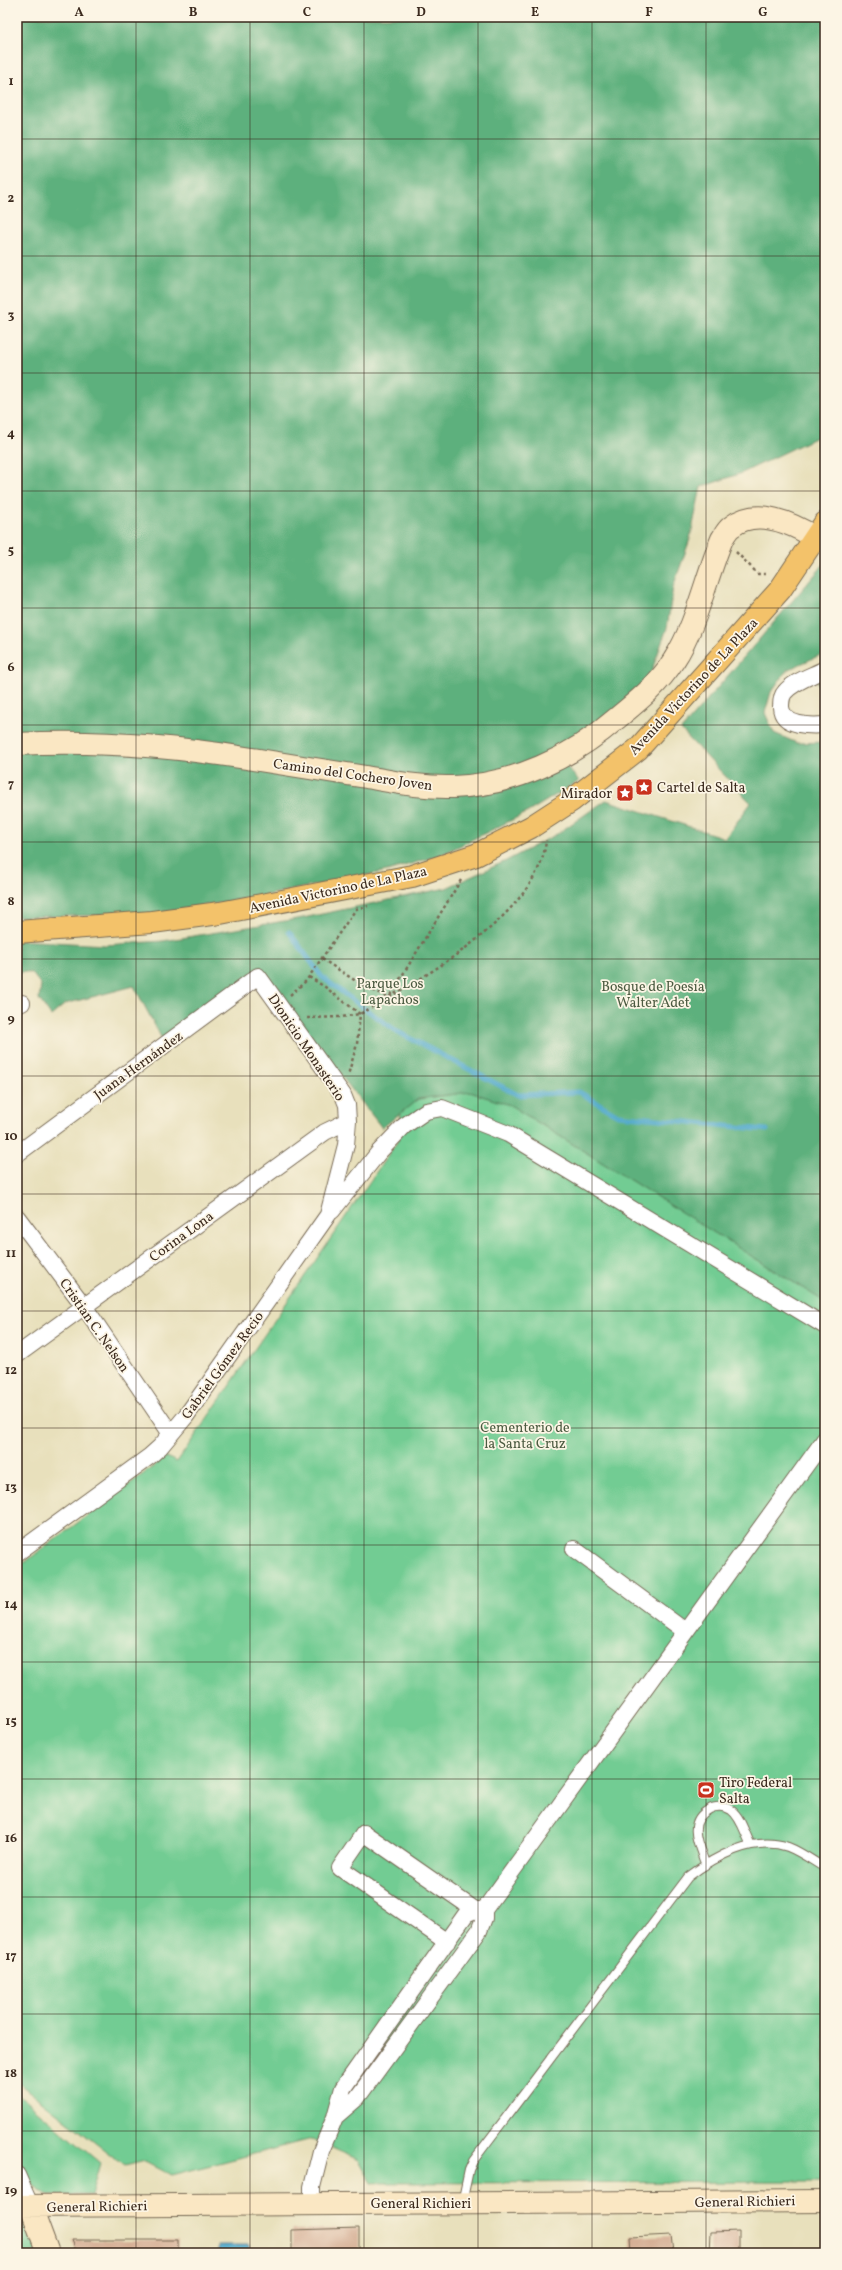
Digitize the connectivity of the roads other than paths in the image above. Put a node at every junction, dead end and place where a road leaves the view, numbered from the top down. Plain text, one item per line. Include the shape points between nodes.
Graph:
1 (822, 531) edge
2 (825, 670) edge
3 (825, 725) edge
4 (17, 744) edge
5 (17, 932) edge
6 (258, 976) joint
7 (348, 1121) junction
8 (17, 1154) edge
9 (328, 1215) junction
10 (17, 1217) edge
11 (84, 1306) junction
12 (825, 1326) edge
13 (17, 1355) edge
14 (171, 1434) junction
15 (825, 1439) edge
16 (574, 1549) dead end
17 (17, 1553) edge
18 (685, 1631) junction
19 (751, 1845) junction
20 (705, 1864) junction
21 (825, 1868) edge
22 (479, 1910) junction
23 (447, 1942) junction
24 (336, 2117) junction
25 (17, 2175) edge
26 (825, 2200) edge
27 (312, 2202) junction
28 (462, 2204) junction
29 (24, 2207) edge
30 (48, 2253) edge

1 - 4 street, Camino del Cochero Joven via 772,518 756,518 731,527 722,539 676,659 649,692 602,732 568,754 531,771 495,781 455,787 418,786 150,745 98,742
1 - 5 highway, Avenida Victorino de La Plaza via 780,590 638,749 600,780 548,816 476,855 412,876 220,913 152,922
2 - 3 street via 795,684 784,693 781,702 781,710 786,718 810,726
6 - 7 street, Dionicio Monasterio via 343,1095 347,1105
6 - 8 street, Juana Hernández
7 - 9 street, Gabriel Gómez Recio via 346,1145
7 - 11 street, Corina Lona via 326,1132
9 - 12 street via 379,1152 404,1126 426,1111 442,1108 508,1134
9 - 14 street, Gabriel Gómez Recio
10 - 11 street, Cristian C. Nelson
11 - 13 street, Corina Lona
11 - 14 street, Cristian C. Nelson
14 - 17 street, Gabriel Gómez Recio via 150,1456
15 - 18 street
16 - 18 street
18 - 22 street
19 - 20 lane
19 - 20 lane via 737,1816 730,1809 713,1807 703,1812 695,1826 695,1837
19 - 21 lane via 786,1846
20 - 28 lane via 688,1877 676,1891 473,2161
22 - 23 street via 466,1914
22 - 23 street via 364,1833 340,1868
22 - 24 street via 484,1918 479,1930 357,2098
23 - 24 street via 343,2088
24 - 27 street via 320,2151 312,2187
25 - 29 street
26 - 28 street, General Richieri
27 - 28 street, General Richieri
27 - 29 street, General Richieri
29 - 30 street

